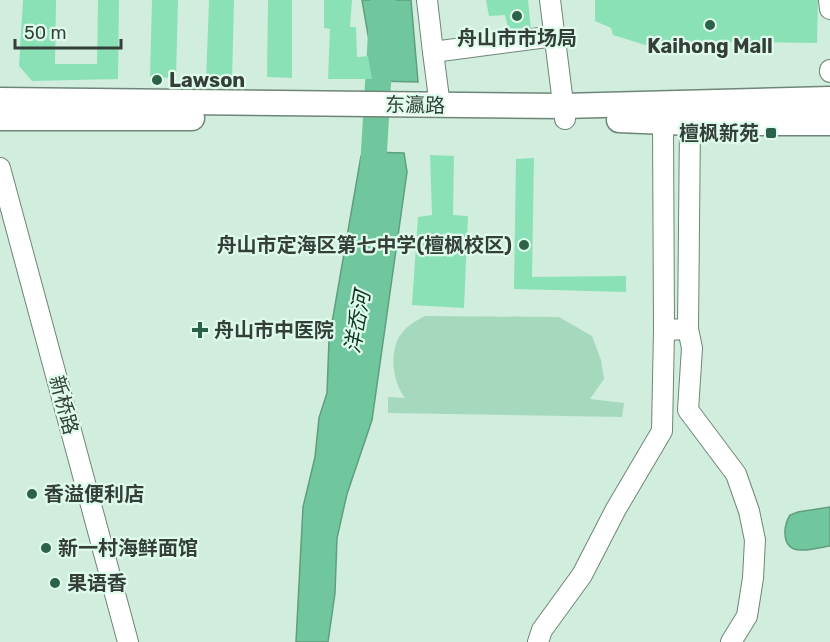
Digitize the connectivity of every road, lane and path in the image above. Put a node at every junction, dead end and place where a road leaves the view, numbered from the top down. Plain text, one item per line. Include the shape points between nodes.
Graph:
1 (427, 0) edge
2 (550, 0) edge
3 (830, 0) edge
4 (830, 9) edge
5 (555, 36) junction
6 (433, 52) junction
7 (830, 91) edge
8 (806, 99) junction
9 (830, 99) edge
10 (0, 100) edge
11 (430, 110) junction
12 (355, 111) junction
13 (564, 113) junction
14 (0, 118) edge
15 (663, 121) junction
16 (690, 123) junction
17 (830, 123) edge
18 (0, 168) edge
19 (688, 329) junction
20 (664, 330) junction
21 (688, 410) junction
22 (662, 430) junction
23 (128, 642) edge
24 (538, 642) edge
25 (731, 642) edge

1 - 6 street
2 - 5 street
3 - 4 street
5 - 6 street
5 - 13 street
6 - 11 street
7 - 8 street
8 - 9 main road, 东瀛路
8 - 13 main road, 东瀛路
10 - 12 main road, 东瀛路
11 - 12 main road, 东瀛路
11 - 13 main road, 东瀛路
12 - 14 main road, 东瀛路
13 - 15 main road, 东瀛路
15 - 16 main road, 东瀛路
15 - 20 street
16 - 17 main road, 东瀛路
16 - 19 street
18 - 23 street, 新桥路
19 - 20 street
19 - 21 street via 692,348
20 - 22 street
21 - 22 street
21 - 25 street via 736,474 755,540 747,616
22 - 24 street via 582,575 542,630

